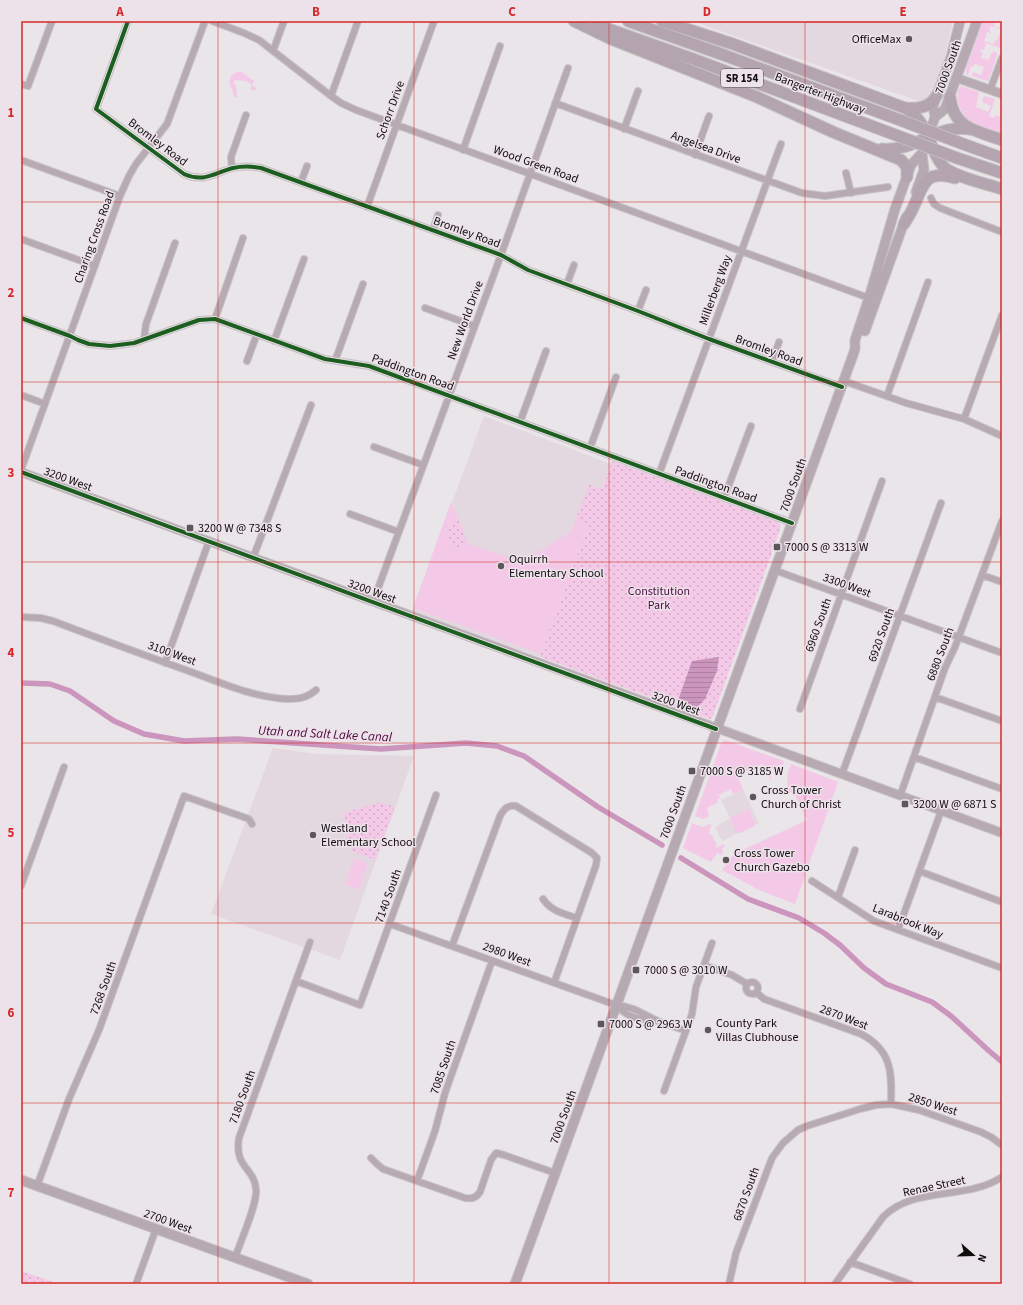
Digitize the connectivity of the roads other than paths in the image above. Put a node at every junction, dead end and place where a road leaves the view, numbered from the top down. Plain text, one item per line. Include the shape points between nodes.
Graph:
1 (52, 21) edge
2 (128, 21) edge
3 (205, 21) edge
4 (212, 21) edge
5 (284, 21) edge
6 (358, 21) edge
7 (434, 21) edge
8 (574, 21) edge
9 (584, 21) edge
10 (628, 21) edge
11 (662, 21) edge
12 (960, 21) edge
13 (977, 21) edge
14 (500, 46) dead end
15 (273, 52) junction
16 (1002, 58) edge
17 (568, 68) dead end
18 (957, 78) junction
19 (21, 84) edge
20 (990, 90) junction
21 (638, 91) dead end
22 (1002, 94) edge
23 (937, 95) junction
24 (331, 96) junction
25 (950, 97) junction
26 (555, 103) junction
27 (900, 107) junction
28 (246, 115) dead end
29 (709, 116) dead end
30 (935, 117) junction
31 (396, 125) junction
32 (624, 129) junction
33 (974, 130) junction
34 (928, 138) junction
35 (1002, 140) edge
36 (781, 144) dead end
37 (149, 147) junction
38 (872, 147) junction
39 (463, 150) junction
40 (922, 153) junction
41 (695, 155) junction
42 (1002, 158) edge
43 (21, 160) edge
44 (307, 166) dead end
45 (232, 168) junction
46 (846, 173) dead end
47 (1002, 173) edge
48 (530, 174) junction
49 (907, 177) junction
50 (978, 181) junction
51 (301, 182) junction
52 (767, 182) junction
53 (888, 187) dead end
54 (1002, 189) edge
55 (851, 193) junction
56 (120, 196) junction
57 (931, 198) dead end
58 (367, 207) junction
59 (438, 215) dead end
60 (904, 224) junction
61 (433, 230) junction
62 (1002, 232) edge
63 (243, 238) dead end
64 (21, 240) edge
65 (175, 243) dead end
66 (741, 250) junction
67 (501, 255) junction
68 (304, 259) dead end
69 (574, 265) dead end
70 (95, 266) junction
71 (928, 282) dead end
72 (363, 284) dead end
73 (567, 284) junction
74 (646, 290) dead end
75 (869, 298) junction
76 (425, 308) dead end
77 (638, 311) junction
78 (1002, 314) edge
79 (21, 318) edge
80 (215, 319) junction
81 (474, 326) junction
82 (257, 334) junction
83 (70, 336) junction
84 (144, 339) junction
85 (709, 339) junction
86 (274, 341) junction
87 (779, 342) dead end
88 (855, 349) junction
89 (546, 351) dead end
90 (247, 361) dead end
91 (335, 361) junction
92 (772, 362) junction
93 (616, 377) dead end
94 (843, 384) junction
95 (21, 395) edge
96 (449, 396) junction
97 (887, 396) junction
98 (45, 404) junction
99 (311, 405) dead end
100 (964, 419) junction
101 (520, 422) junction
102 (751, 426) dead end
103 (1002, 436) edge
104 (374, 447) dead end
105 (590, 448) junction
106 (423, 465) junction
107 (21, 471) edge
108 (659, 474) junction
109 (882, 481) dead end
110 (724, 498) junction
111 (941, 503) dead end
112 (350, 514) dead end
113 (1002, 521) edge
114 (792, 523) junction
115 (399, 532) junction
116 (209, 541) junction
117 (253, 558) junction
118 (774, 570) junction
119 (982, 575) junction
120 (1002, 582) edge
121 (842, 594) junction
122 (373, 602) junction
123 (21, 616) edge
124 (900, 616) junction
125 (958, 638) junction
126 (1002, 653) edge
127 (165, 663) junction
128 (316, 690) dead end
129 (935, 696) junction
130 (800, 709) dead end
131 (1002, 721) edge
132 (716, 729) junction
133 (914, 757) junction
134 (64, 767) dead end
135 (842, 774) junction
136 (1002, 788) edge
137 (436, 795) dead end
138 (900, 796) junction
139 (941, 811) junction
140 (252, 824) dead end
141 (1002, 833) edge
142 (855, 850) dead end
143 (919, 871) junction
144 (812, 881) dead end
145 (21, 886) edge
146 (838, 897) junction
147 (543, 899) dead end
148 (1002, 902) edge
149 (577, 918) junction
150 (390, 924) junction
151 (898, 930) junction
152 (310, 942) dead end
153 (712, 943) dead end
154 (452, 946) junction
155 (492, 961) junction
156 (704, 965) junction
157 (1002, 968) edge
158 (296, 981) junction
159 (554, 983) junction
160 (616, 1006) junction
161 (686, 1031) junction
162 (664, 1091) dead end
163 (891, 1104) junction
164 (807, 1126) joint
165 (1002, 1145) edge
166 (371, 1158) dead end
167 (556, 1173) junction
168 (1002, 1177) edge
169 (21, 1180) edge
170 (417, 1181) junction
171 (37, 1186) junction
172 (156, 1229) junction
173 (235, 1258) junction
174 (850, 1262) junction
175 (292, 1281) edge
176 (136, 1284) edge
177 (308, 1284) edge
178 (515, 1284) edge
179 (729, 1284) edge
180 (835, 1284) edge
181 (910, 1284) edge

1 - 19 street via 28,86
2 - 37 street, Bromley Road via 96,109
3 - 37 street, Charing Cross Road via 171,116
4 - 15 street, Wood Green Road via 259,40
5 - 15 street
6 - 24 street
7 - 31 street, Schorr Drive
8 - 38 highway via 611,39 757,97
9 - 47 highway, Bangerter Highway / SR 154, bridge
10 - 42 highway, Bangerter Highway / SR 154, bridge
11 - 27 highway via 733,44
12 - 23 main road, 7000 South via 951,57
13 - 18 main road, 7000 South
14 - 39 street
15 - 24 street, Wood Green Road
16 - 20 street
17 - 26 street, New World Drive
18 - 20 street
18 - 25 main road, 7000 South
20 - 22 street
21 - 32 street
23 - 27 highway via 931,104 923,107
23 - 30 main road, 7000 South via 933,106
24 - 31 street, Wood Green Road via 356,110
25 - 30 main road, 7000 South via 945,109
25 - 33 highway via 958,119
26 - 32 street, Angelsea Drive
26 - 48 street, New World Drive
27 - 34 highway via 918,119
28 - 45 street via 232,157
29 - 41 street
30 - 34 main road, 7000 South
31 - 39 street, Wood Green Road
31 - 58 street, Schorr Drive
32 - 41 street, Angelsea Drive
33 - 34 highway via 955,129
33 - 35 highway
34 - 38 highway via 898,149 884,150
34 - 40 main road, 7000 South
34 - 50 highway via 944,167
36 - 52 street, Millerberg Way
37 - 45 street, Bromley Road via 191,177 212,176
37 - 56 street, Charing Cross Road via 129,176
38 - 49 highway via 900,160 906,167
39 - 48 street, Wood Green Road
40 - 49 main road, 7000 South via 912,165
40 - 60 main road, 7000 South via 924,170
41 - 52 street, Angelsea Drive
43 - 56 street
44 - 51 street
45 - 51 street, Bromley Road via 261,168
46 - 55 street
48 - 66 street, Wood Green Road
48 - 67 street, New World Drive
49 - 75 main road, 7000 South
50 - 54 highway
50 - 60 highway via 941,175 932,177 922,186 914,208
51 - 58 street, Bromley Road
52 - 55 street, Angelsea Drive via 809,195
52 - 66 street, Millerberg Way
53 - 55 street, Angelsea Drive
56 - 70 street, Charing Cross Road
57 - 62 street via 940,208
58 - 61 street, Bromley Road
59 - 61 street
60 - 88 main road, 7000 South via 860,342
61 - 67 street, Bromley Road
63 - 80 street
64 - 70 street
65 - 84 street via 146,324
66 - 75 street, Wood Green Road
66 - 85 street, Millerberg Way
67 - 73 street, Bromley Road via 528,270
67 - 81 street, New World Drive
68 - 86 street
69 - 73 street
70 - 83 street, Charing Cross Road
71 - 97 street
72 - 91 street
73 - 77 street, Bromley Road
74 - 77 street
75 - 88 main road, 7000 South via 855,340
76 - 81 street
77 - 85 street, Bromley Road
78 - 100 street
79 - 83 street, Paddington Road
80 - 82 street, Paddington Road
80 - 84 street, Paddington Road via 200,320
81 - 96 street, New World Drive
82 - 86 street, Paddington Road
82 - 90 street
83 - 84 street, Paddington Road via 89,344 110,346 122,346
83 - 98 street, Charing Cross Road
85 - 92 street, Bromley Road
85 - 108 street, Millerberg Way
86 - 91 street, Paddington Road
87 - 92 street
88 - 94 main road, 7000 South
89 - 101 street
91 - 96 street, Paddington Road via 365,365
92 - 94 street, Bromley Road
93 - 105 street
94 - 97 street, Bromley Road
94 - 114 main road, 7000 South
95 - 98 street
96 - 101 street, Paddington Road
96 - 106 street, New World Drive
97 - 100 street, Bromley Road
98 - 107 street, Charing Cross Road
99 - 117 street
100 - 103 street, Bromley Road
101 - 105 street, Paddington Road
102 - 110 street
104 - 106 street
105 - 108 street, Paddington Road
106 - 115 street, New World Drive
107 - 116 street, 3200 West
108 - 110 street, Paddington Road
109 - 121 street, 6960 South
110 - 114 street, Paddington Road
111 - 124 street, 6920 South
112 - 115 street
113 - 119 street, 6880 South
114 - 118 main road, 7000 South
115 - 122 street, New World Drive
116 - 117 street, 3200 West
116 - 127 street
117 - 122 street, 3200 West
118 - 121 street, 3300 West
118 - 132 main road, 7000 South
119 - 120 street
119 - 125 street, 6880 South
121 - 124 street, 3300 West
121 - 130 street, 6960 South
122 - 132 street, 3200 West
123 - 127 street, 3100 West via 53,621
124 - 125 street, 3300 West
124 - 135 street, 6920 South
125 - 126 street, 3300 West
125 - 129 street, 6880 South
127 - 128 street, 3100 West via 234,688 270,697 303,698
129 - 131 street
129 - 133 street, 6880 South
132 - 135 street, 3200 West
132 - 160 main road, 7000 South
133 - 136 street
133 - 138 street, 6880 South
134 - 145 street
135 - 138 street, 3200 West
137 - 150 street, 7140 South
138 - 139 street, 3200 West
139 - 141 street, 3200 West
139 - 143 street
140 - 171 street, 7268 South via 249,819 184,796 99,1030 69,1099
142 - 146 street
143 - 148 street
143 - 151 street
144 - 146 street, Larabrook Way
146 - 151 street, Larabrook Way via 874,921
147 - 149 street via 553,910
149 - 154 street via 597,858 520,808 511,805 500,816
149 - 159 street
150 - 154 street, 2980 West
150 - 158 street, 7140 South via 360,1005
151 - 157 street, Larabrook Way
152 - 158 street, 7180 South
153 - 156 street
154 - 155 street, 2980 West
155 - 159 street, 2980 West
155 - 170 street, 7085 South
156 - 161 street
156 - 163 street, 2870 West via 732,975 747,984 756,984 756,992 764,999 861,1034 874,1042 887,1058 890,1067
158 - 173 street, 7180 South via 239,1138 238,1152 254,1181 257,1195
159 - 160 street, 2980 West
160 - 161 street, 2980 West via 624,1014 641,1020 657,1020
160 - 167 main road, 7000 South
161 - 162 street
163 - 164 street, 2850 West via 860,1109
163 - 165 street, 2850 West via 919,1110 981,1132
164 - 179 street, 6870 South via 790,1136 772,1158 736,1252
166 - 170 street via 383,1169
167 - 170 street via 496,1154 491,1160 480,1192 474,1198 465,1198
167 - 178 main road, 7000 South
168 - 174 street, Renae Street via 982,1187 917,1198 892,1208
169 - 171 main road, 2700 West
171 - 172 main road, 2700 West
172 - 173 main road, 2700 West
172 - 176 street
173 - 175 main road, 2700 West
174 - 180 street, Renae Street
174 - 181 street
175 - 177 main road, 2700 West

